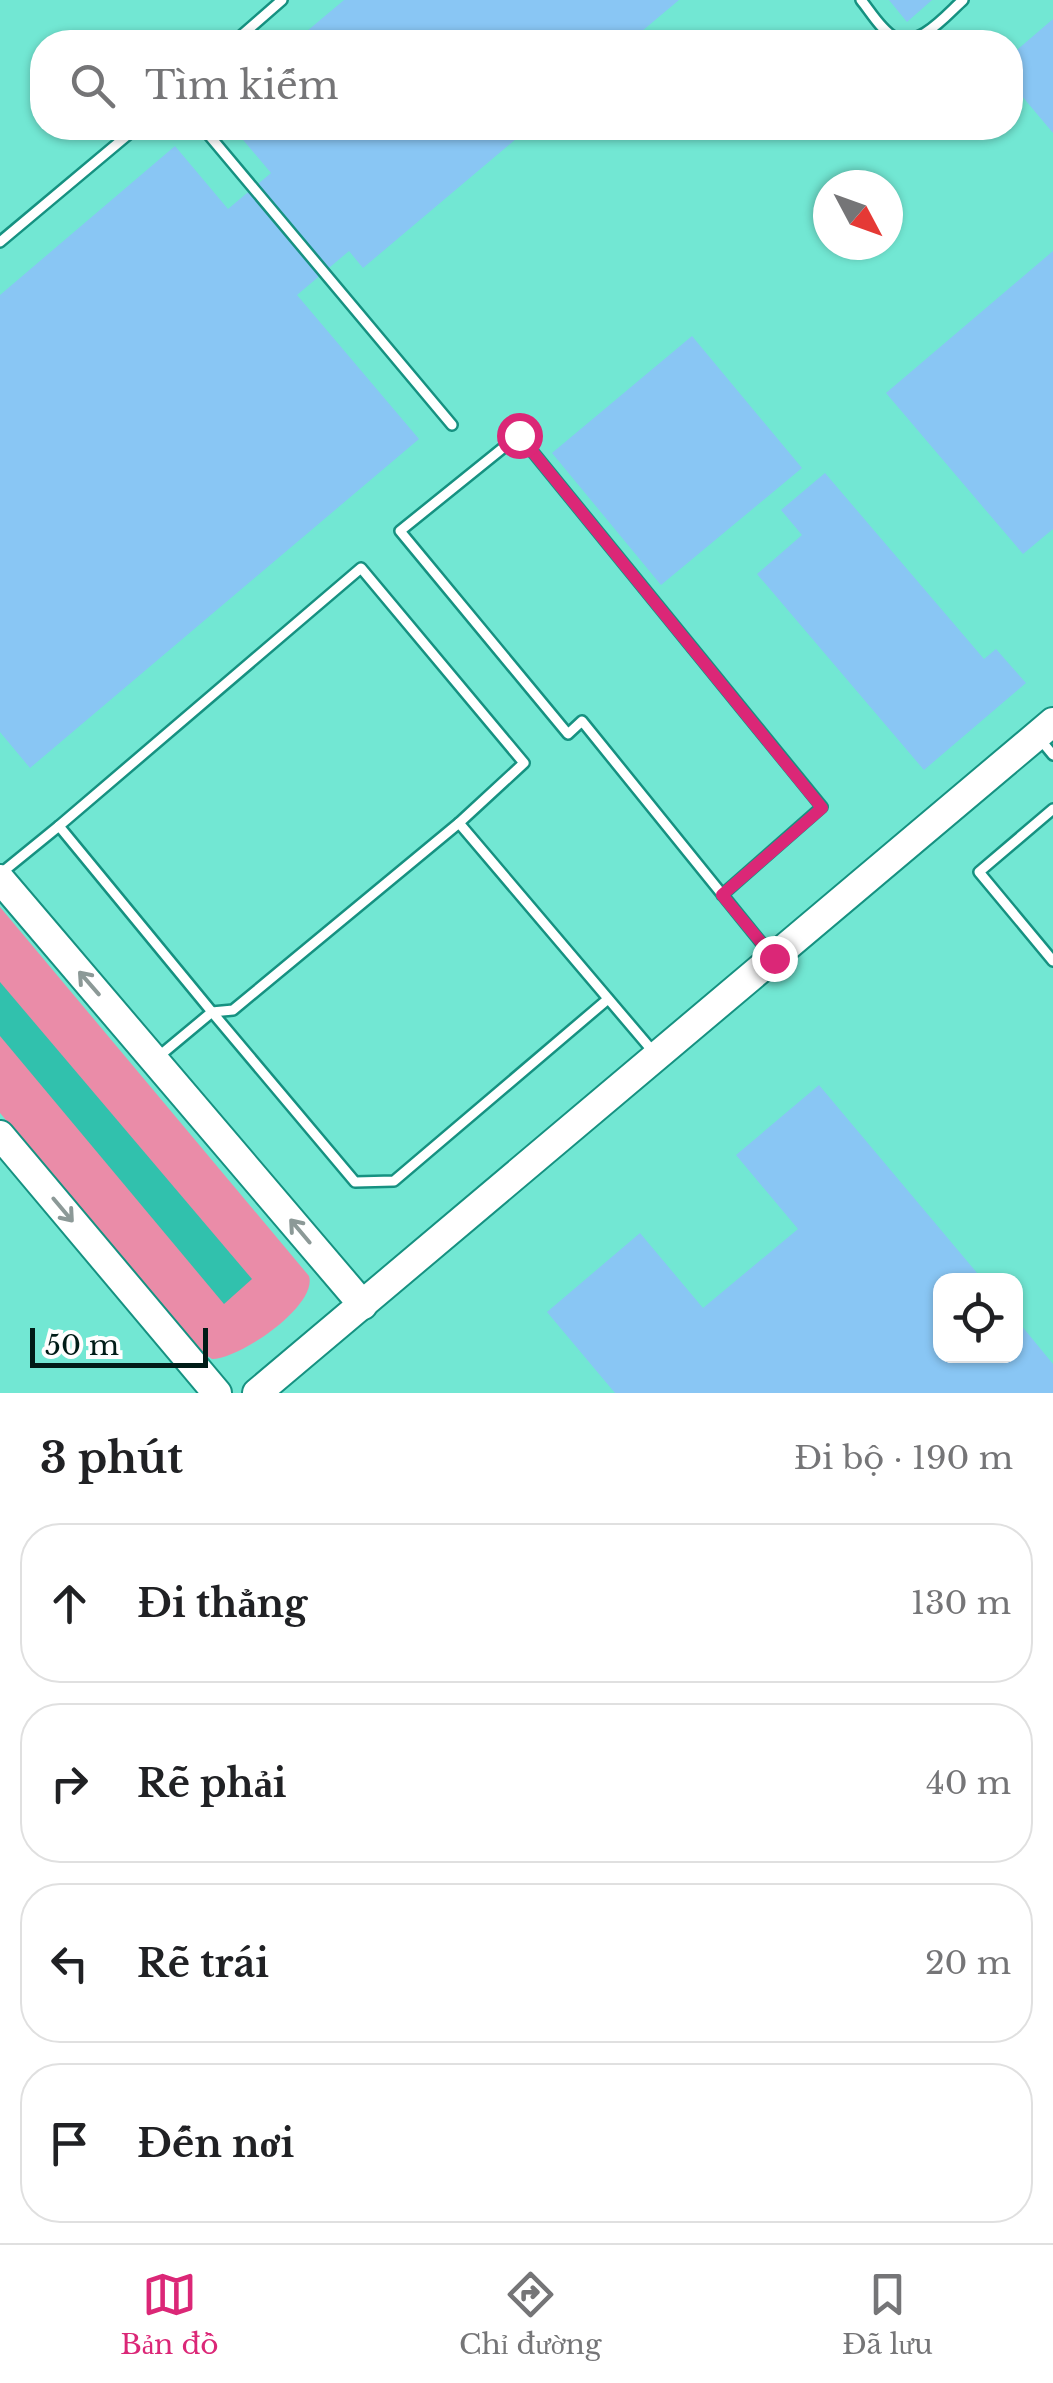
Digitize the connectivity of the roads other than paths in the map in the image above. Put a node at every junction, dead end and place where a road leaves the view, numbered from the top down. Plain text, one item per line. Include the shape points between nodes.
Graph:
1 (282, 0) edge
2 (860, 0) edge
3 (963, 0) edge
4 (248, 30) edge
5 (887, 30) edge
6 (929, 30) edge
7 (122, 140) edge
8 (213, 140) edge
9 (0, 242) edge
10 (452, 425) dead end
11 (1048, 738) edge
12 (1053, 808) edge
13 (458, 822) junction
14 (59, 826) junction
15 (0, 877) edge
16 (722, 895) junction
17 (774, 958) junction
18 (1053, 961) edge
19 (608, 999) junction
20 (212, 1012) junction
21 (657, 1057) junction
22 (154, 1060) junction
23 (0, 1136) edge
24 (363, 1305) junction
25 (217, 1393) edge
26 (257, 1393) edge

1 - 4 lane
2 - 5 lane
3 - 6 lane
7 - 9 lane
8 - 10 lane
11 - 17 street
12 - 18 lane via 980,872
13 - 14 lane via 524,763 361,568
13 - 19 lane
13 - 20 lane via 233,1010
14 - 15 lane
14 - 20 lane
22 -> 15 street
16 - 16 lane via 582,722 568,734 400,532 519,435 822,808
16 - 17 lane
17 - 21 street
19 - 20 lane via 394,1182 355,1182
19 - 21 lane
20 - 22 lane
21 - 24 street
24 -> 22 street
23 -> 25 street
24 - 26 street

